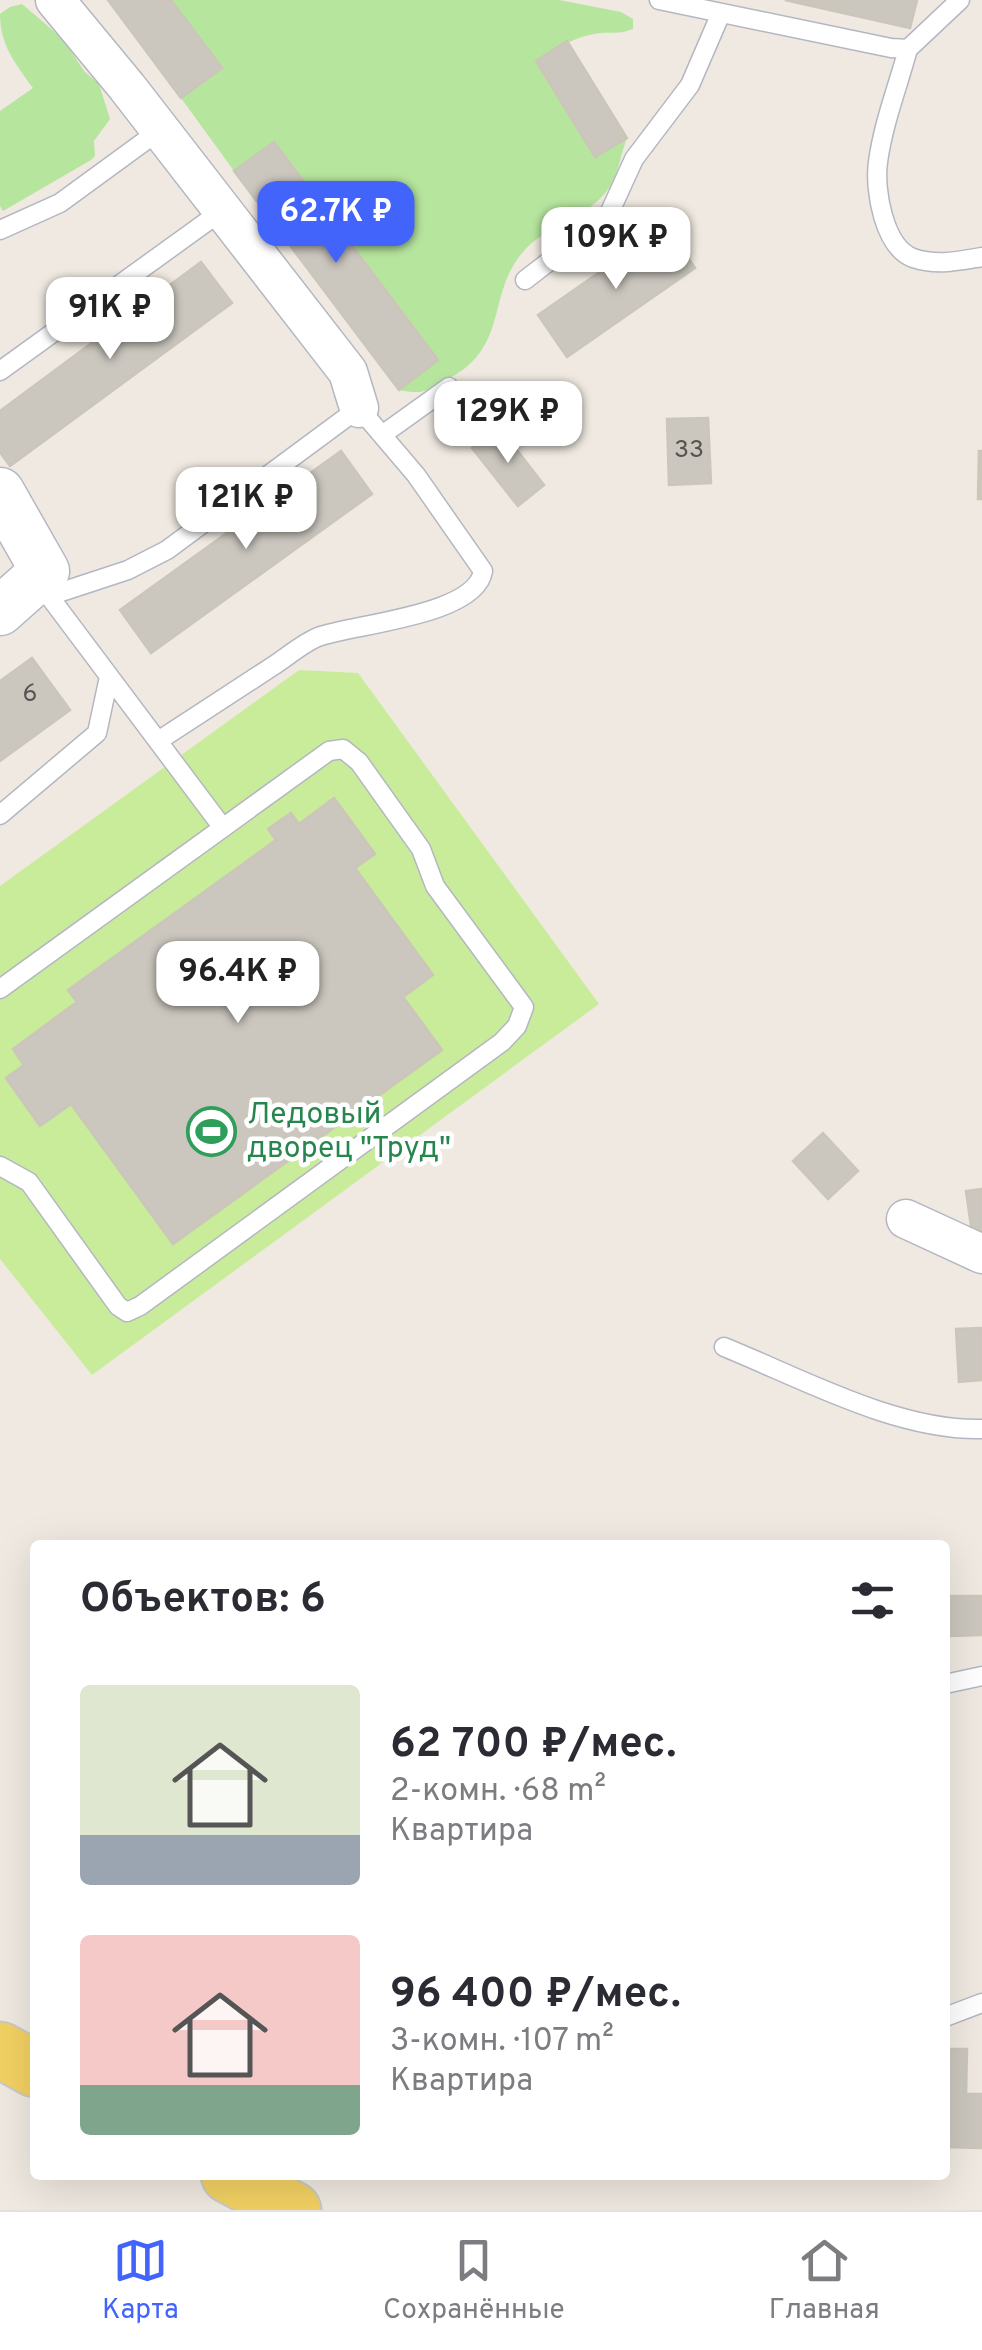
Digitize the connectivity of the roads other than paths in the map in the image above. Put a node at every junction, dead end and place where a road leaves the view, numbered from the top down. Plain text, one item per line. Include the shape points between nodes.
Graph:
1 (55, 0) edge
2 (658, 0) edge
3 (960, 0) edge
4 (721, 13) junction
5 (908, 49) junction
6 (160, 130) junction
7 (222, 210) junction
8 (0, 230) edge
9 (982, 258) edge
10 (524, 280) dead end
11 (0, 371) edge
12 (450, 387) dead end
13 (371, 422) junction
14 (4, 505) edge
15 (43, 588) junction
16 (0, 611) edge
17 (109, 677) junction
18 (158, 741) junction
19 (0, 815) edge
20 (224, 828) junction
21 (0, 989) edge
22 (0, 1166) edge
23 (906, 1218) dead end
24 (982, 1254) edge
25 (724, 1347) dead end
26 (982, 1429) edge
27 (982, 1676) edge
28 (950, 1683) edge
29 (982, 2003) edge
30 (950, 2015) edge
31 (0, 2050) edge
32 (30, 2066) edge
33 (238, 2180) edge
34 (293, 2210) edge

1 - 6 street
2 - 4 lane
3 - 5 lane
4 - 5 lane
4 - 10 lane via 690,86 634,159 608,216
5 - 9 lane via 877,164 892,243 909,257 940,264
6 - 7 street
6 - 8 lane via 60,203
7 - 11 lane
7 - 13 street via 348,372
12 - 13 lane
13 - 15 lane via 128,570
13 - 18 lane via 484,571 482,579 445,605 317,637
14 - 15 street via 44,571
15 - 16 street
15 - 17 lane
17 - 18 lane
17 - 19 lane via 97,733
18 - 20 lane
20 - 21 lane
20 - 22 lane via 329,751 344,750 421,849 435,886 524,1008 517,1026 126,1312 28,1182
23 - 24 street
25 - 26 lane via 891,1414
27 - 28 lane
29 - 30 lane
31 - 32 main road
33 - 34 main road

